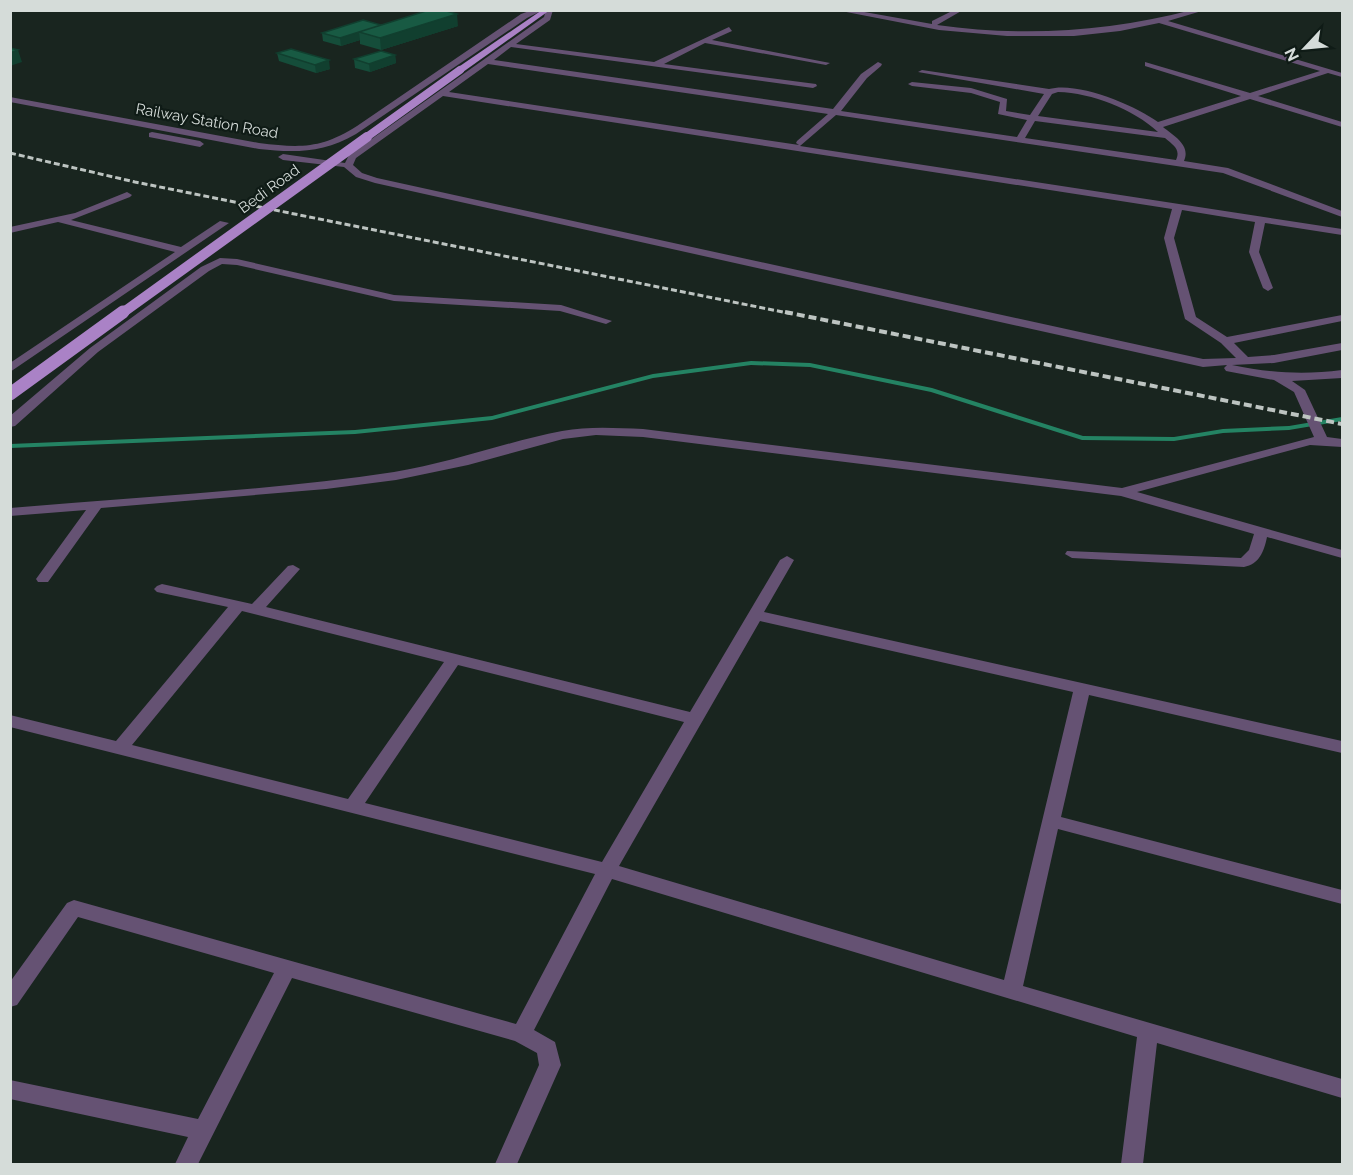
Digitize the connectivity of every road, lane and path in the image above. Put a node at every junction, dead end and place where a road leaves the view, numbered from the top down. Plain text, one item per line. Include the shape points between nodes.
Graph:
1 (839, 10) edge
2 (861, 10) edge
3 (960, 10) edge
4 (1176, 10) edge
5 (1202, 10) edge
6 (543, 12) edge
7 (1163, 18) junction
8 (935, 23) junction
9 (729, 29) dead end
10 (705, 41) junction
11 (509, 45) junction
12 (487, 61) junction
13 (826, 63) dead end
14 (878, 64) dead end
15 (1148, 64) dead end
16 (655, 65) junction
17 (1339, 71) edge
18 (922, 72) dead end
19 (912, 84) dead end
20 (813, 86) dead end
21 (1054, 89) junction
22 (442, 93) junction
23 (1255, 98) junction
24 (10, 99) edge
25 (10, 108) edge
26 (835, 112) junction
27 (1032, 119) junction
28 (1342, 126) edge
29 (1160, 130) junction
30 (1019, 140) junction
31 (801, 144) dead end
32 (1179, 163) junction
33 (348, 166) junction
34 (127, 195) dead end
35 (1342, 205) edge
36 (1178, 206) junction
37 (1329, 210) junction
38 (1342, 213) edge
39 (1262, 219) junction
40 (61, 220) junction
41 (224, 223) dead end
42 (10, 230) edge
43 (1342, 232) edge
44 (183, 251) junction
45 (1268, 288) dead end
46 (1342, 318) edge
47 (606, 321) dead end
48 (1225, 341) junction
49 (1342, 347) edge
50 (1247, 362) junction
51 (1203, 363) junction
52 (10, 369) edge
53 (1342, 374) edge
54 (1278, 378) junction
55 (10, 394) edge
56 (10, 423) edge
57 (1322, 440) junction
58 (1342, 443) edge
59 (1122, 492) junction
60 (97, 504) junction
61 (10, 512) edge
62 (1262, 532) junction
63 (1072, 554) dead end
64 (1342, 554) edge
65 (787, 560) dead end
66 (293, 569) dead end
67 (43, 579) dead end
68 (162, 589) dead end
69 (238, 605) junction
70 (255, 609) junction
71 (756, 615) junction
72 (454, 659) junction
73 (1082, 688) junction
74 (695, 719) junction
75 (10, 721) edge
76 (1342, 747) edge
77 (120, 748) junction
78 (353, 807) junction
79 (1052, 821) junction
80 (608, 870) junction
81 (1342, 897) edge
82 (286, 969) junction
83 (1012, 991) junction
84 (10, 999) edge
85 (1148, 1032) junction
86 (521, 1034) junction
87 (10, 1089) edge
88 (1342, 1089) edge
89 (204, 1130) junction
90 (186, 1164) edge
91 (506, 1164) edge
92 (1132, 1164) edge

1 - 7 street via 940,28 1021,34 1106,30
2 - 8 street
3 - 8 street
4 - 7 street
5 - 7 street
6 - 11 street via 547,18
6 - 24 street, Railway Station Road via 524,16 399,104 350,134 313,149 260,146
6 - 55 main road, Bedi Road, bridge
7 - 8 street via 1050,28
7 - 17 street
9 - 10 street
10 - 13 street
10 - 16 street
11 - 12 street
11 - 16 street
12 - 22 street
12 - 26 street
14 - 26 street
15 - 23 street
16 - 20 street
17 - 23 street
18 - 21 street
19 - 27 street via 995,97 1004,101 1000,112
21 - 27 street
21 - 29 street via 1117,105 1146,118
22 - 33 street via 352,157
22 - 36 street
23 - 28 street
23 - 29 street
25 - 33 street, Railway Station Road via 178,140
26 - 30 street
26 - 31 street
27 - 29 street
27 - 30 street
29 - 32 street via 1181,147
30 - 32 street
32 - 37 street via 1225,170
33 - 51 street, Railway Station Road via 375,180
34 - 40 street
35 - 37 street
36 - 39 street
36 - 48 street via 1169,237 1191,319
37 - 38 street
39 - 43 street
39 - 45 street via 1254,252
40 - 42 street
40 - 44 street
41 - 44 street
44 - 52 street
46 - 48 street
47 - 56 street via 561,308 394,298 220,261 94,350
48 - 50 street
49 - 50 street
50 - 51 street
51 - 54 street
53 - 54 street via 1301,380
54 - 57 street via 1299,390
57 - 58 street
57 - 59 street via 1293,444
59 - 60 street via 596,430 396,476
59 - 62 street
60 - 61 street
60 - 67 street
62 - 63 street via 1257,552 1244,563
62 - 64 street
65 - 71 street
66 - 70 street
68 - 69 street
69 - 70 street
69 - 77 street
70 - 72 street
71 - 73 street
71 - 74 street
72 - 74 street
72 - 78 street
73 - 76 street
73 - 79 street
74 - 80 street
75 - 77 street
77 - 78 street
78 - 80 street
79 - 81 street
79 - 83 street
80 - 83 street
80 - 86 street
82 - 84 street via 74,908
82 - 86 street
82 - 89 street
83 - 85 street
85 - 88 street
85 - 92 street
86 - 91 street via 547,1048 550,1065
87 - 89 street
89 - 90 street

